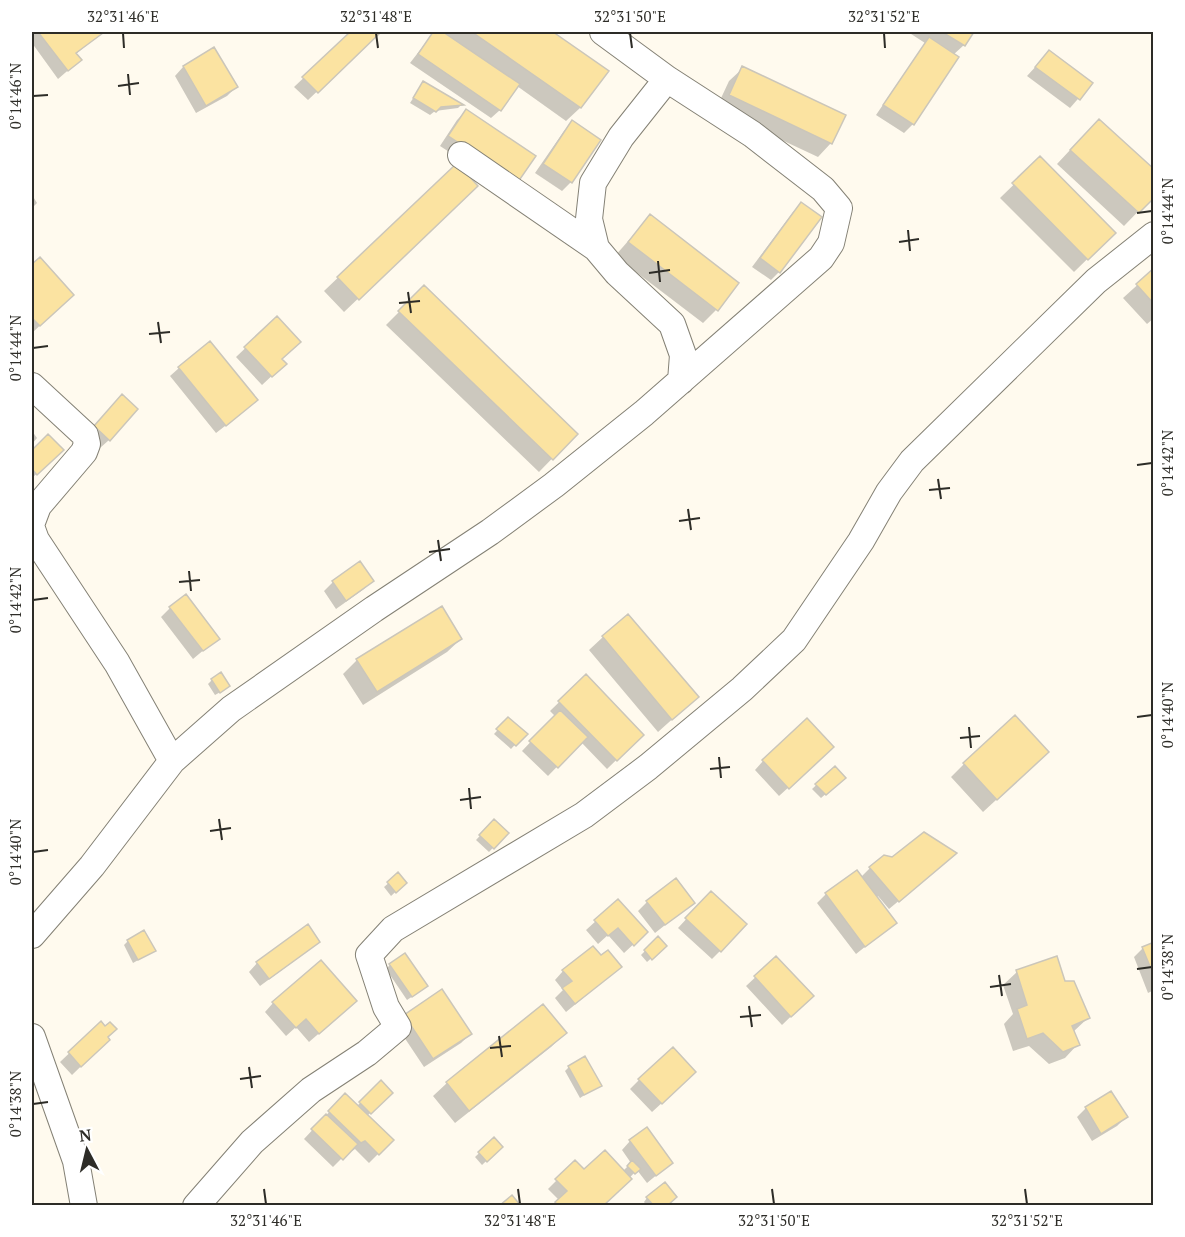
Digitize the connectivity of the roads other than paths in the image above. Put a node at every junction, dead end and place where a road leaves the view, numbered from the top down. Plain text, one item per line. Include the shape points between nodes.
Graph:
1 (603, 32) edge
2 (667, 79) junction
3 (460, 154) dead end
4 (1154, 235) edge
5 (596, 248) junction
6 (681, 381) junction
7 (32, 386) edge
8 (32, 522) edge
9 (32, 529) edge
10 (172, 761) junction
11 (32, 935) edge
12 (32, 1037) edge
13 (84, 1206) edge
14 (196, 1206) edge

1 - 2 street
2 - 5 street via 621,137 593,183 589,219
2 - 6 street via 752,134 823,189 839,208 831,243 821,258
3 - 5 street
4 - 14 street via 1096,281 912,461 794,640 742,689 584,815 393,929 369,956 386,1007 398,1027 311,1090 252,1142
5 - 6 street via 672,324 683,355
6 - 10 street via 490,532 231,709
7 - 8 street via 85,435 87,444 38,506
9 - 10 street via 117,663
10 - 11 street via 92,867
12 - 13 street via 76,1161

